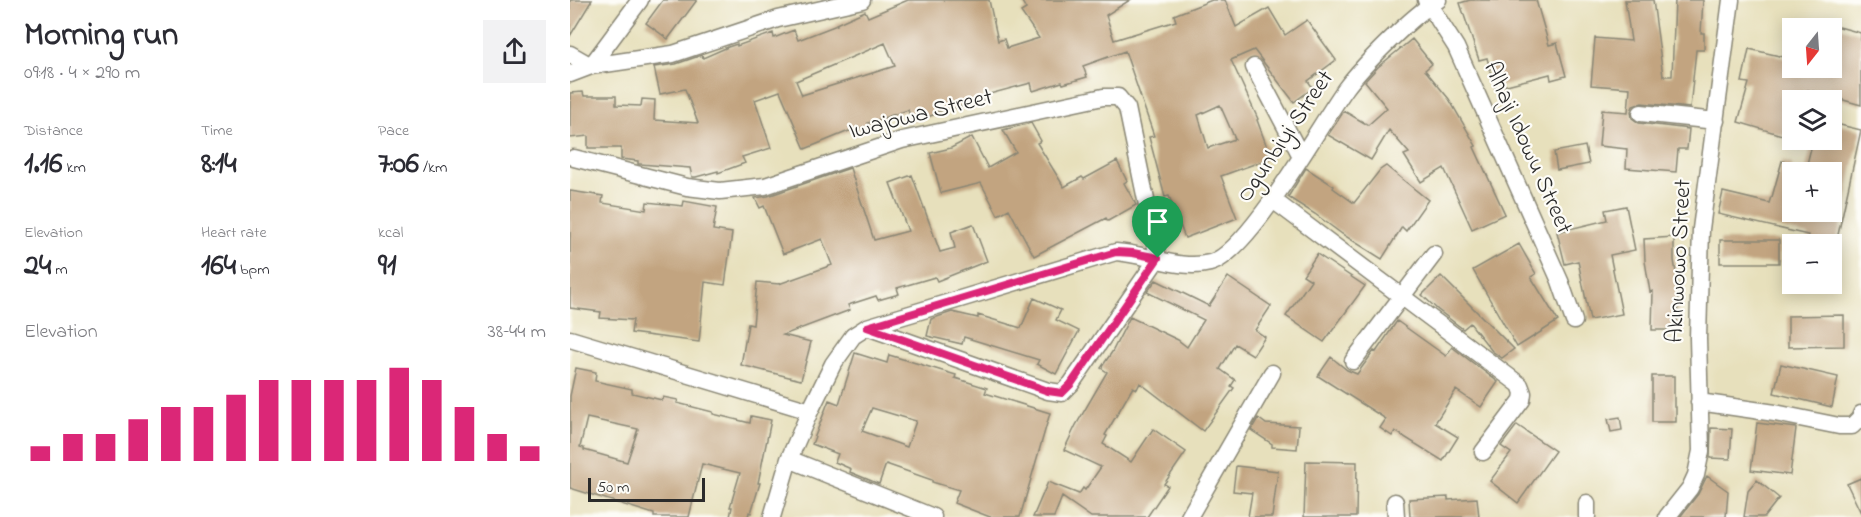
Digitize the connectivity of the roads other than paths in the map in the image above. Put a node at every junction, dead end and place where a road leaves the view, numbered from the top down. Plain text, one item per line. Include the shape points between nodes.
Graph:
1 (640, 0) edge
2 (862, 0) edge
3 (1731, 0) edge
4 (1431, 2) edge
5 (570, 54) edge
6 (591, 66) junction
7 (1254, 67) dead end
8 (570, 74) edge
9 (1641, 113) dead end
10 (1716, 121) junction
11 (1301, 156) junction
12 (574, 158) dead end
13 (1273, 200) junction
14 (1434, 254) dead end
15 (1158, 258) junction
16 (1403, 297) junction
17 (1574, 321) dead end
18 (867, 327) junction
19 (570, 339) edge
20 (1353, 362) dead end
21 (1272, 373) dead end
22 (1699, 402) junction
23 (810, 411) junction
24 (1861, 414) edge
25 (1483, 452) dead end
26 (789, 459) junction
27 (772, 517) edge
28 (933, 517) edge
29 (1189, 517) edge
30 (1667, 517) edge

1 - 6 street
2 - 6 street via 778,20 673,54
3 - 10 street, Akinwowo Street
4 - 11 street, Ogunbiyi Street via 1347,87
4 - 17 street, Alhaji Idowu Street via 1456,47
5 - 6 street
6 - 8 street
7 - 11 street
9 - 10 street
10 - 22 street, Akinwowo Street via 1701,229
11 - 13 street, Ogunbiyi Street
12 - 15 street, Iwajowa Street via 720,191 765,186 902,140 1118,97 1127,108
13 - 15 street, Ogunbiyi Street via 1253,227 1212,263 1187,266
13 - 16 street
14 - 16 street
15 - 18 street, Ogunbiyi Street via 1116,252
15 - 18 street via 1062,393
16 - 20 street
16 - 25 street via 1521,386 1522,400
18 - 23 street via 841,350
19 - 23 street
21 - 29 street
22 - 24 street via 1839,426 1852,426
22 - 30 street, Akinwowo Street via 1701,451 1696,475
23 - 26 street
26 - 27 street
26 - 28 street

